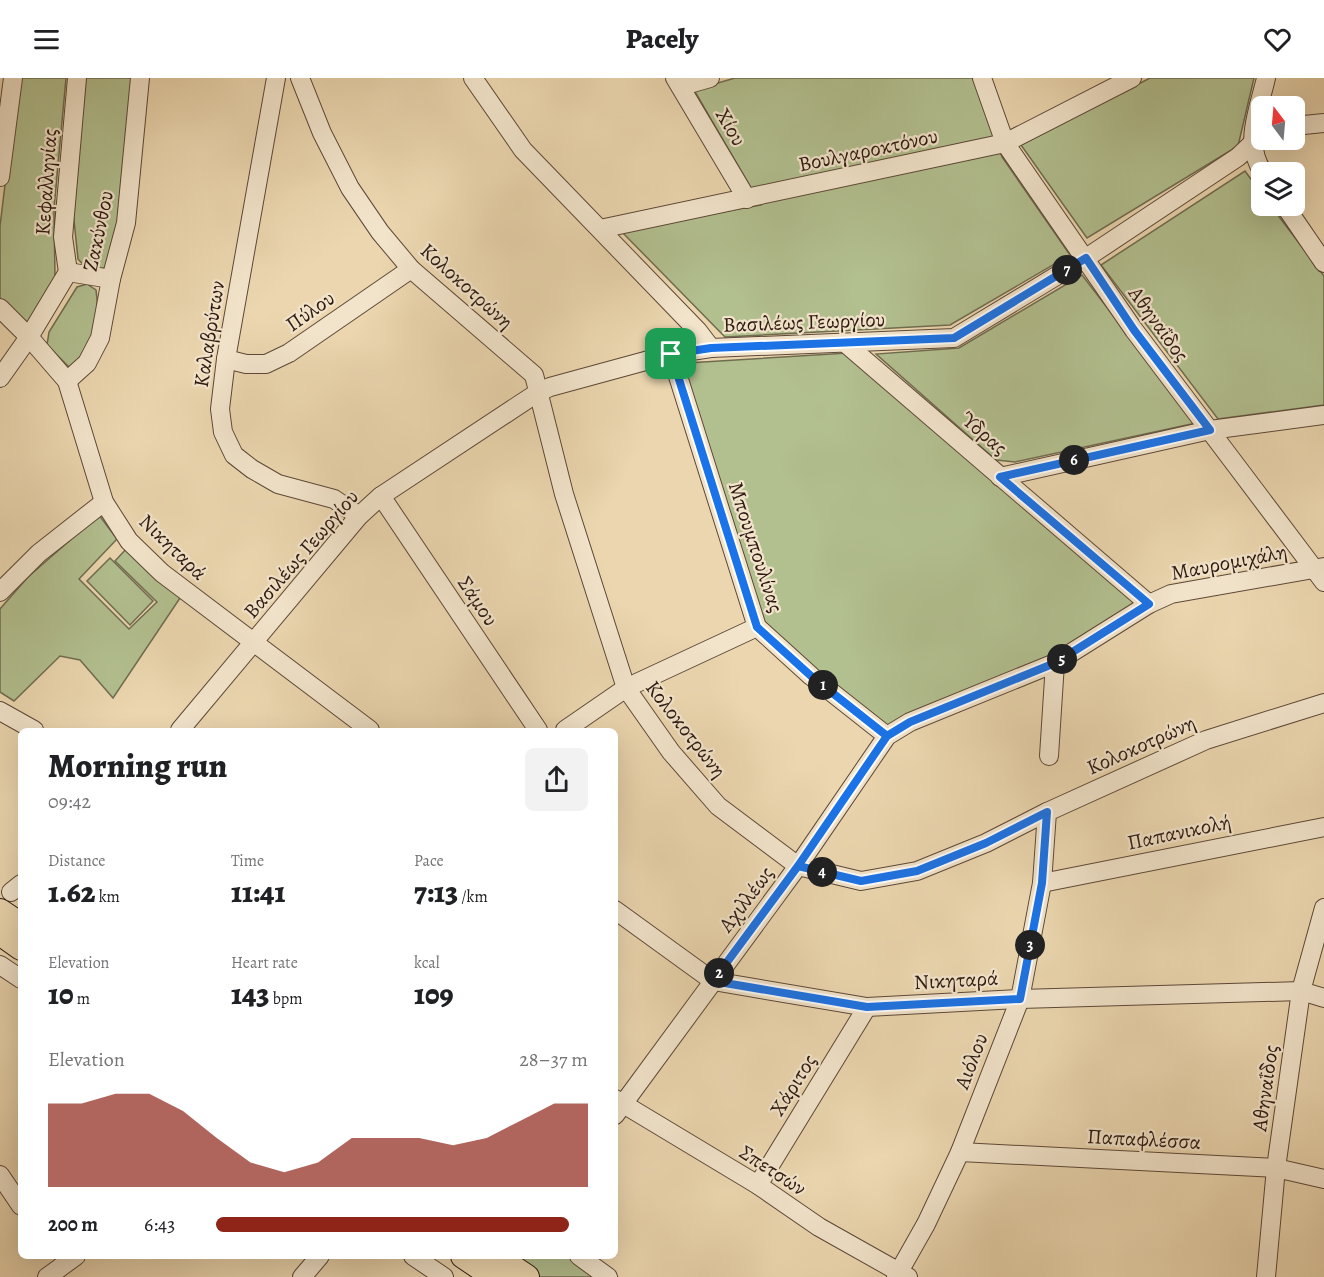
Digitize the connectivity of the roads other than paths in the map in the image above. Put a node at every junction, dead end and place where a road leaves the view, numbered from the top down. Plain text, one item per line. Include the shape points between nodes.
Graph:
1 (13, 78) edge
2 (77, 78) edge
3 (141, 78) edge
4 (276, 78) edge
5 (300, 78) edge
6 (710, 78) edge
7 (982, 78) edge
8 (1132, 78) edge
9 (1266, 78) edge
10 (480, 81) edge
11 (678, 82) edge
12 (1263, 96) edge
13 (5, 107) edge
14 (1324, 123) edge
15 (1305, 125) edge
16 (1005, 143) junction
17 (1251, 144) edge
18 (0, 177) edge
19 (747, 199) junction
20 (1292, 216) edge
21 (600, 229) junction
22 (1086, 258) junction
23 (1324, 263) edge
24 (411, 269) junction
25 (68, 272) junction
26 (111, 279) junction
27 (0, 308) edge
28 (29, 337) junction
29 (845, 343) junction
30 (711, 348) junction
31 (671, 354) junction
32 (226, 359) junction
33 (0, 378) edge
34 (67, 381) junction
35 (537, 393) junction
36 (1324, 415) edge
37 (1210, 430) junction
38 (1000, 477) junction
39 (381, 496) junction
40 (104, 502) junction
41 (359, 516) junction
42 (1321, 572) edge
43 (0, 592) edge
44 (1149, 604) junction
45 (757, 627) junction
46 (252, 644) junction
47 (1055, 663) junction
48 (626, 688) junction
49 (1324, 703) edge
50 (0, 711) edge
51 (30, 728) edge
52 (182, 728) edge
53 (367, 728) edge
54 (537, 728) edge
55 (569, 728) edge
56 (887, 736) junction
57 (1049, 756) dead end
58 (1047, 812) junction
59 (1324, 827) edge
60 (798, 866) junction
61 (1042, 883) junction
62 (11, 896) edge
63 (1324, 908) edge
64 (618, 912) edge
65 (18, 916) edge
66 (0, 933) edge
67 (18, 946) edge
68 (0, 965) edge
69 (18, 977) edge
70 (713, 981) junction
71 (1301, 991) junction
72 (1324, 998) edge
73 (1020, 999) junction
74 (867, 1007) junction
75 (618, 1106) edge
76 (960, 1152) junction
77 (1276, 1168) junction
78 (0, 1175) edge
79 (1324, 1179) edge
80 (758, 1185) junction
81 (18, 1202) edge
82 (317, 1259) edge
83 (417, 1259) edge
84 (482, 1259) edge
85 (583, 1259) edge
86 (500, 1262) edge
87 (901, 1276) edge
88 (302, 1277) edge
89 (444, 1277) edge
90 (526, 1277) edge
91 (608, 1277) edge
92 (1266, 1277) edge

1 - 13 street
2 - 25 street, Κεφαλληνίας via 63,237
3 - 26 street, Ζακύνθου via 126,223
4 - 32 street, Καλαβρύτων
5 - 24 street, Κολοκοτρώνη via 350,188
6 - 11 street
7 - 16 street, Αθηναΐδος
8 - 16 street, Βουλγαροκτόνου
9 - 12 street
10 - 21 street via 522,150
11 - 19 street, Χίου
13 - 18 street
14 - 15 street
16 - 19 street, Βουλγαροκτόνου
16 - 22 street, Αθηναΐδος
17 - 22 street, Βασιλέως Γεωργίου via 1238,157
19 - 21 street, Βουλγαροκτόνου
20 - 23 street
21 - 30 street
22 - 29 street, Βασιλέως Γεωργίου via 954,338
22 - 37 street, Αθηναΐδος via 1134,330
24 - 32 street, Πύλου via 290,353 266,364
24 - 35 street, Κολοκοτρώνη via 534,375
25 - 26 street
25 - 28 street
26 - 34 street, Ζακύνθου via 100,338 87,363
27 - 28 street, Νικηταρά
28 - 33 street
28 - 34 street, Νικηταρά
29 - 30 street, Βασιλέως Γεωργίου
29 - 38 street, Ύδρας
30 - 31 street, Βασιλέως Γεωργίου
31 - 35 street, Βασιλέως Γεωργίου
31 - 45 street, Μπουμπουλίνας
32 - 41 street, Καλαβρύτων via 220,409 222,432 234,454 278,484 334,499
34 - 40 street, Νικηταρά
35 - 39 street, Βασιλέως Γεωργίου
35 - 48 street, Κολοκοτρώνη via 564,494
36 - 37 street
37 - 38 street
37 - 42 street, Αθηναΐδος
38 - 44 street, Ύδρας
39 - 41 street, Βασιλέως Γεωργίου
39 - 54 street, Σάμου
40 - 43 street via 39,553
40 - 46 street, Νικηταρά via 129,541 162,573
41 - 46 street, Βασιλέως Γεωργίου
42 - 44 street, Μαυρομιχάλη via 1171,594
44 - 47 street, Μαυρομιχάλη
45 - 48 street
45 - 56 street, Μπουμπουλίνας
46 - 52 street, Βασιλέως Γεωργίου
46 - 53 street, Νικηταρά
47 - 56 street, Μαυρομιχάλη via 910,722
47 - 57 street
48 - 55 street
48 - 60 street, Κολοκοτρώνη via 671,752 718,806
49 - 58 street, Κολοκοτρώνη via 1206,740
50 - 51 street
56 - 60 street, Αχιλλέως
58 - 60 street, Κολοκοτρώνη via 986,843 917,871 861,881
58 - 61 street, Αιόλου
59 - 61 street, Παπανικολή
60 - 70 street, Αχιλλέως
61 - 73 street, Αιόλου
62 - 65 main road
63 - 71 street, Αθηναΐδος
64 - 70 street, Νικηταρά
66 - 67 main road
68 - 69 street
70 - 74 street, Νικηταρά
70 - 75 street, Αχιλλέως
71 - 72 street, Νικηταρά
71 - 73 street, Νικηταρά
71 - 77 street, Αθηναΐδος
73 - 74 street, Νικηταρά
73 - 76 street, Αιόλου
74 - 80 street, Χάριτος
75 - 80 street, Σπετσών
76 - 77 street, Παπαφλέσσα
76 - 87 street, Αιόλου
77 - 79 street, Παπαφλέσσα
77 - 92 street, Αθηναΐδος
78 - 81 street
80 - 87 street, Σπετσών
82 - 88 street
83 - 89 street
84 - 86 main road
85 - 91 street
86 - 90 main road

